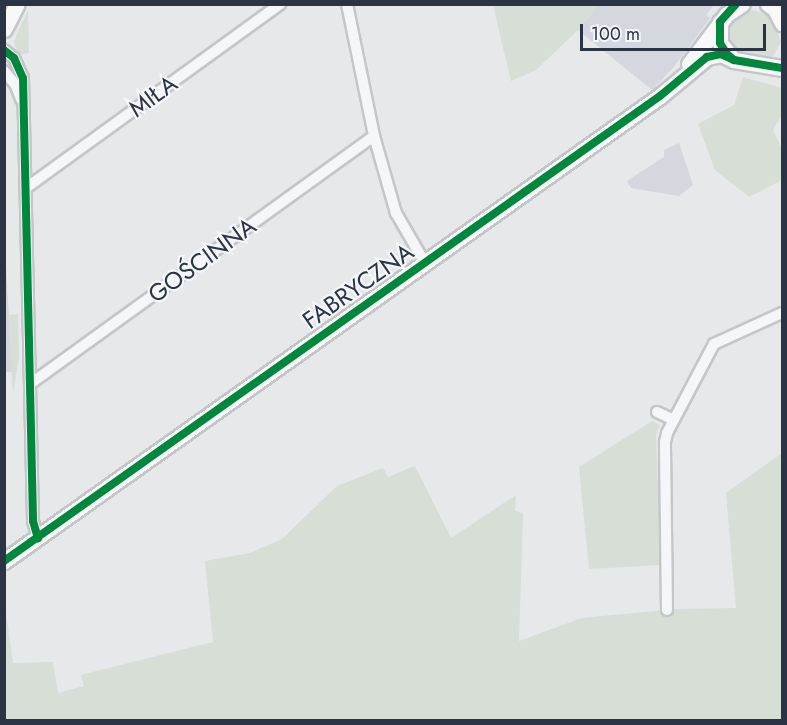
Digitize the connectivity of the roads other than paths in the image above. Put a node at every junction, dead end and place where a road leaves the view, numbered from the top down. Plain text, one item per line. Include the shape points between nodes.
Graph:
1 (17, 4) edge
2 (279, 4) edge
3 (347, 4) edge
4 (738, 6) edge
5 (720, 22) junction
6 (4, 29) edge
7 (4, 50) edge
8 (783, 57) edge
9 (734, 60) junction
10 (764, 66) junction
11 (783, 68) edge
12 (4, 71) edge
13 (682, 76) junction
14 (24, 106) junction
15 (374, 136) junction
16 (26, 188) junction
17 (424, 263) junction
18 (783, 313) edge
19 (30, 384) junction
20 (657, 412) dead end
21 (672, 419) junction
22 (38, 538) junction
23 (4, 561) edge
24 (667, 610) dead end

1 - 6 street
2 - 16 street, MIŁA
3 - 15 street
4 - 5 street, FABRYCZNA
5 - 9 street via 720,43
5 - 13 street, FABRYCZNA
7 - 14 street via 14,58 23,78
8 - 10 street
9 - 10 street
9 - 13 street, FABRYCZNA via 712,54
10 - 11 street
12 - 14 street via 15,84
13 - 17 street, FABRYCZNA via 660,96
14 - 16 street
15 - 17 street via 400,224
15 - 19 street, GOŚCINNA
16 - 19 street
17 - 22 street, FABRYCZNA
18 - 21 street via 714,344
19 - 22 street via 33,521
20 - 21 street
21 - 24 street via 664,442
22 - 23 street, FABRYCZNA

